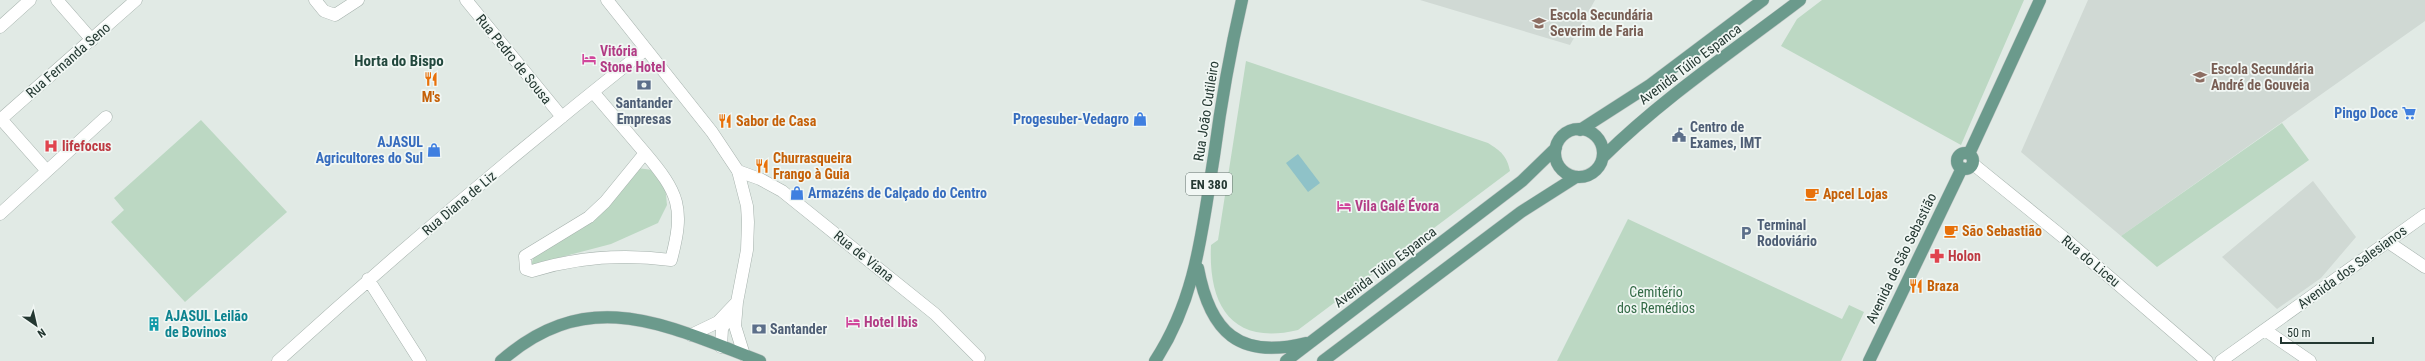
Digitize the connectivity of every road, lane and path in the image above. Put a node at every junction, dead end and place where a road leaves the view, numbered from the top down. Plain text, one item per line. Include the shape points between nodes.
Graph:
1 (30, 0) edge
2 (57, 0) edge
3 (136, 0) edge
4 (315, 0) edge
5 (358, 0) edge
6 (466, 0) edge
7 (608, 0) edge
8 (1242, 0) edge
9 (1763, 0) edge
10 (1800, 0) edge
11 (2040, 0) edge
12 (1, 23) edge
13 (92, 40) junction
14 (645, 50) junction
15 (593, 92) junction
16 (106, 117) dead end
17 (562, 118) junction
18 (1, 120) edge
19 (1580, 130) junction
20 (1556, 148) junction
21 (646, 153) junction
22 (1603, 156) junction
23 (1968, 162) junction
24 (47, 171) junction
25 (738, 171) junction
26 (1576, 177) junction
27 (0, 214) edge
28 (2425, 215) edge
29 (2388, 242) junction
30 (1197, 265) junction
31 (2425, 267) edge
32 (368, 279) junction
33 (737, 302) junction
34 (2265, 330) junction
35 (690, 335) junction
36 (1311, 342) junction
37 (721, 347) junction
38 (744, 355) junction
39 (979, 358) dead end
40 (278, 361) edge
41 (420, 361) edge
42 (501, 361) edge
43 (760, 361) edge
44 (1155, 361) edge
45 (1286, 361) edge
46 (1323, 361) edge
47 (1869, 361) edge
48 (2207, 361) edge
49 (2221, 361) edge
50 (2310, 361) edge

1 - 12 street
2 - 13 street
3 - 13 street, Rua Fernanda Seno
4 - 5 street via 324,11 336,15
6 - 17 street, Rua Pedro de Sousa
7 - 14 street
8 - 30 main road, Rua João Cutileiro / EN 380 via 1226,71
9 - 19 main road, Avenida Túlio Espanca via 1650,85
10 - 22 main road, Avenida Túlio Espanca via 1663,103
11 - 23 main road, Avenida de São Sebastião
13 - 18 street, Rua Fernanda Seno
14 - 15 street, Rua Diana de Liz
14 - 25 street via 712,132
15 - 17 street, Rua Diana de Liz
15 - 21 street
16 - 24 street
17 - 32 street, Rua Diana de Liz
18 - 24 street
19 - 20 main road, Avenida Túlio Espanca via 1566,134
19 - 22 main road via 1588,131 1600,141
20 - 26 main road via 1557,163 1568,175
20 - 36 main road, Avenida Túlio Espanca via 1522,181
21 - 21 street via 589,217 525,256 526,269 532,271 578,260 614,256 671,260 680,217 676,199 671,185
22 - 26 main road, Avenida Túlio Espanca via 1597,169 1591,174
23 - 47 main road, Avenida de São Sebastião
23 - 48 street, Rua do Liceu via 2062,237
24 - 27 street
25 - 33 street via 747,206 748,236
25 - 39 street, Rua de Viana via 782,191 931,310
26 - 46 main road, Avenida Túlio Espanca via 1521,212
28 - 29 street, Avenida dos Salesianos
29 - 31 street
29 - 34 street, Avenida dos Salesianos
30 - 36 main road via 1213,317 1237,340 1251,346 1272,349
30 - 44 main road, Rua João Cutileiro / EN 380 via 1180,316
32 - 40 street, Rua Diana de Liz
32 - 41 street
33 - 35 street via 718,322
33 - 37 street via 722,329
33 - 38 street via 735,326
34 - 49 street, Avenida dos Salesianos
34 - 50 street
35 - 37 main road
35 - 42 main road via 653,322 610,316 593,317 559,324 541,332
36 - 45 main road, Avenida Túlio Espanca
37 - 38 main road
38 - 43 main road

